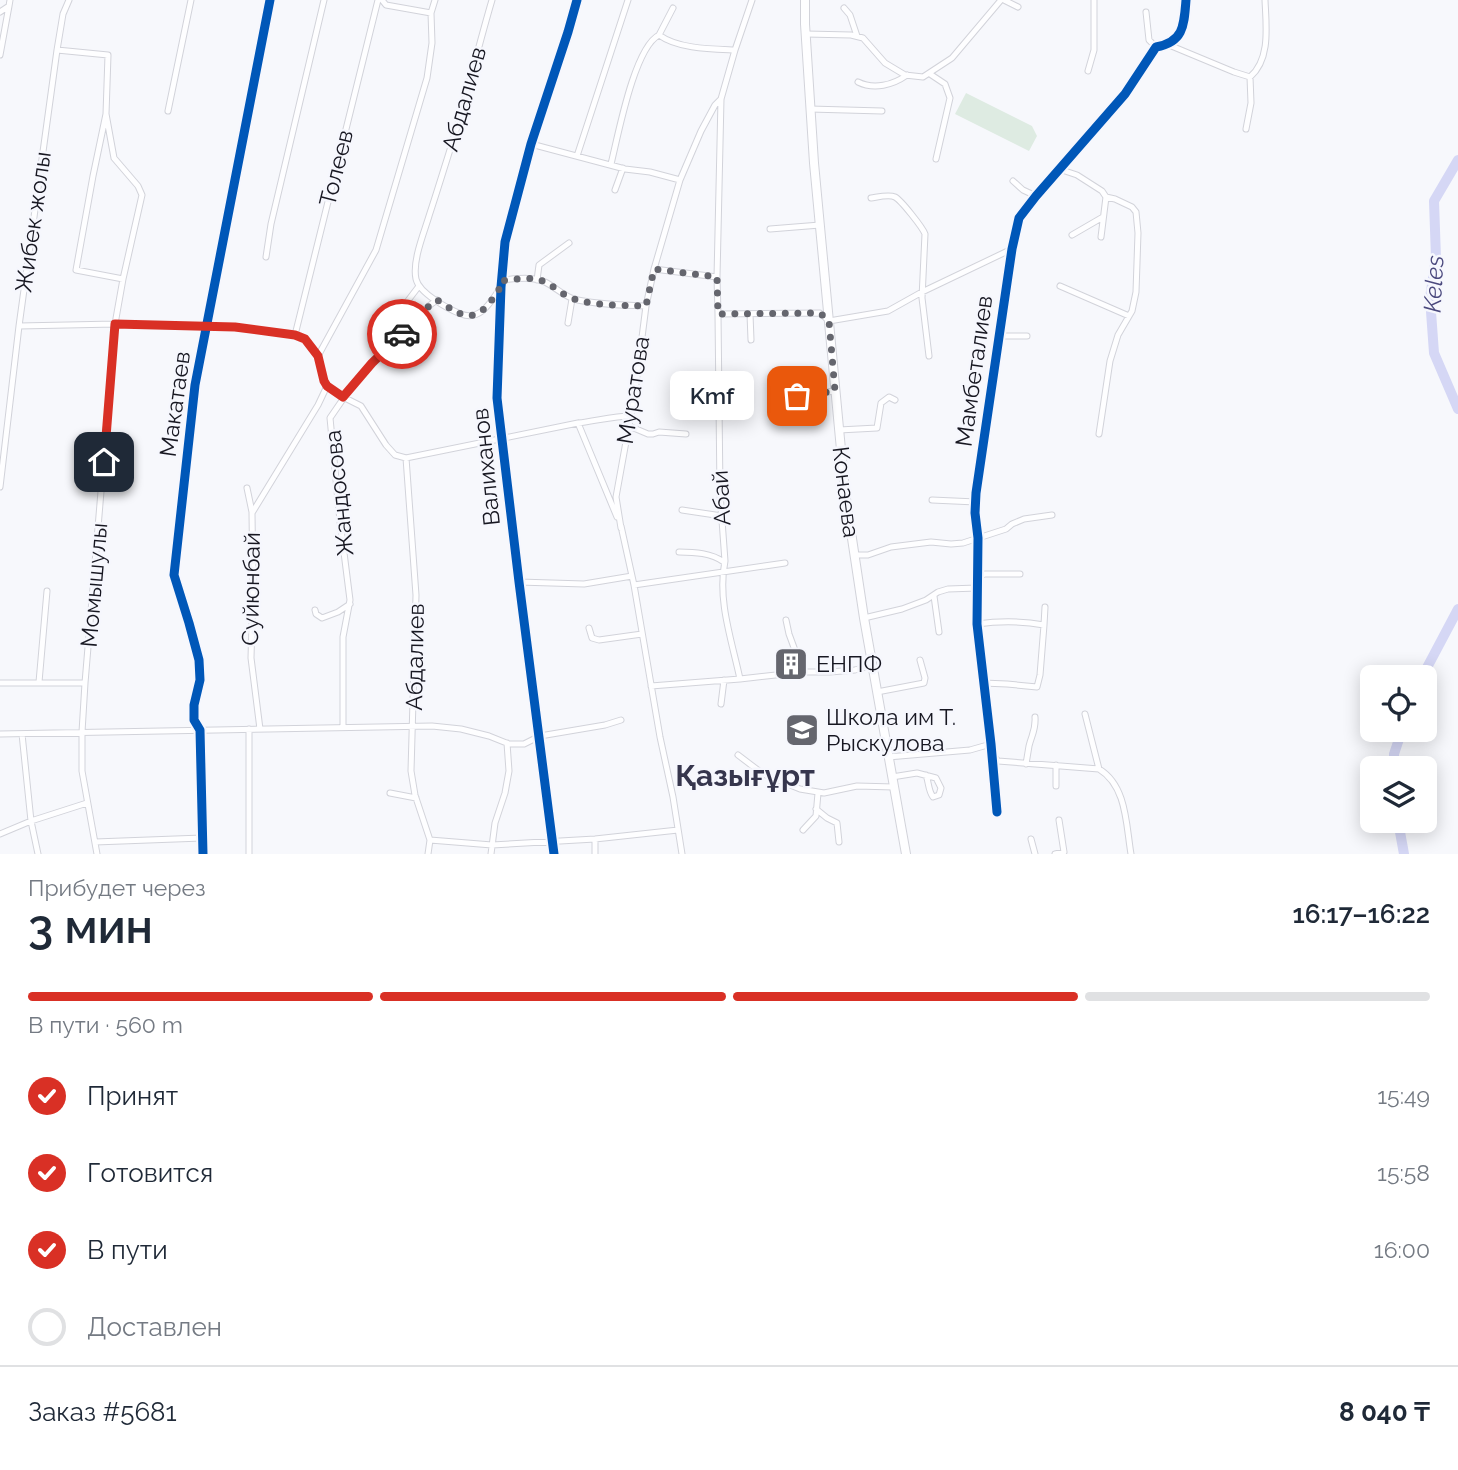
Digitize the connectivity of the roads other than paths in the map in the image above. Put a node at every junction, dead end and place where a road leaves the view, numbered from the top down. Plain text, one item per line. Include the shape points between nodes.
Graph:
1 (69, 0) edge
2 (191, 0) edge
3 (270, 0) edge
4 (324, 0) edge
5 (380, 0) edge
6 (435, 0) edge
7 (492, 0) edge
8 (577, 0) edge
9 (628, 0) edge
10 (752, 0) edge
11 (805, 0) edge
12 (1003, 0) edge
13 (1094, 0) edge
14 (1186, 0) edge
15 (1265, 0) edge
16 (10, 3) edge
17 (1018, 7) dead end
18 (673, 8) dead end
19 (844, 8) dead end
20 (0, 12) edge
21 (1146, 12) dead end
22 (431, 13) junction
23 (806, 34) junction
24 (659, 35) junction
25 (857, 36) junction
26 (1169, 45) junction
27 (1156, 47) junction
28 (57, 50) junction
29 (735, 50) junction
30 (0, 55) edge
31 (1088, 71) dead end
32 (930, 74) junction
33 (907, 75) junction
34 (1250, 77) junction
35 (858, 82) dead end
36 (721, 99) junction
37 (810, 109) junction
38 (168, 111) dead end
39 (882, 111) dead end
40 (106, 114) junction
41 (1246, 129) dead end
42 (531, 144) junction
43 (577, 156) junction
44 (936, 159) dead end
45 (611, 164) junction
46 (623, 168) junction
47 (1059, 169) junction
48 (680, 180) junction
49 (1013, 181) dead end
50 (615, 190) dead end
51 (1036, 196) junction
52 (1107, 197) junction
53 (871, 198) dead end
54 (1103, 217) junction
55 (914, 219) junction
56 (905, 220) dead end
57 (820, 225) junction
58 (770, 229) dead end
59 (1072, 235) dead end
60 (1101, 237) dead end
61 (569, 243) dead end
62 (1012, 249) junction
63 (266, 257) dead end
64 (654, 269) junction
65 (717, 277) junction
66 (123, 279) junction
67 (537, 280) junction
68 (501, 284) junction
69 (419, 286) junction
70 (1060, 286) dead end
71 (922, 292) junction
72 (572, 299) junction
73 (437, 300) junction
74 (646, 306) junction
75 (400, 311) dead end
76 (718, 314) junction
77 (750, 314) junction
78 (1129, 316) junction
79 (829, 321) junction
80 (568, 323) dead end
81 (115, 324) junction
82 (19, 326) junction
83 (206, 326) junction
84 (295, 335) junction
85 (1027, 335) dead end
86 (999, 336) junction
87 (751, 340) dead end
88 (318, 356) junction
89 (929, 356) dead end
90 (327, 386) junction
91 (835, 391) junction
92 (797, 396) dead end
93 (343, 397) junction
94 (895, 400) dead end
95 (631, 416) junction
96 (578, 423) junction
97 (629, 426) junction
98 (839, 430) junction
99 (1099, 433) dead end
100 (686, 434) dead end
101 (502, 439) junction
102 (405, 458) junction
103 (0, 487) edge
104 (247, 488) dead end
105 (932, 500) dead end
106 (975, 502) junction
107 (682, 510) dead end
108 (252, 513) junction
109 (1052, 515) dead end
110 (722, 516) junction
111 (621, 528) junction
112 (978, 538) junction
113 (679, 552) dead end
114 (854, 555) junction
115 (724, 562) junction
116 (785, 563) dead end
117 (723, 572) junction
118 (1020, 574) dead end
119 (632, 576) junction
120 (978, 576) junction
121 (519, 582) junction
122 (634, 585) junction
123 (977, 588) junction
124 (47, 591) dead end
125 (934, 596) junction
126 (350, 604) junction
127 (1045, 607) dead end
128 (315, 610) dead end
129 (864, 618) junction
130 (786, 620) dead end
131 (977, 624) junction
132 (1044, 625) junction
133 (589, 628) dead end
134 (939, 632) dead end
135 (642, 634) junction
136 (920, 660) dead end
137 (872, 665) junction
138 (803, 672) junction
139 (740, 679) junction
140 (724, 680) junction
141 (39, 682) junction
142 (0, 683) edge
143 (85, 683) junction
144 (983, 683) junction
145 (651, 685) junction
146 (877, 692) junction
147 (721, 705) dead end
148 (1085, 714) dead end
149 (1035, 717) dead end
150 (621, 720) dead end
151 (413, 726) junction
152 (343, 727) junction
153 (249, 729) junction
154 (260, 729) junction
155 (200, 730) junction
156 (82, 732) junction
157 (0, 734) edge
158 (22, 734) junction
159 (540, 737) junction
160 (507, 743) junction
161 (991, 744) junction
162 (992, 752) junction
163 (738, 755) dead end
164 (888, 757) junction
165 (1026, 764) junction
166 (1056, 765) junction
167 (1099, 769) junction
168 (926, 775) dead end
169 (892, 777) junction
170 (1056, 786) dead end
171 (894, 787) junction
172 (390, 793) dead end
173 (818, 793) junction
174 (416, 798) junction
175 (87, 803) junction
176 (816, 809) junction
177 (996, 811) dead end
178 (1059, 820) dead end
179 (31, 821) junction
180 (803, 830) dead end
181 (678, 831) junction
182 (0, 834) edge
183 (202, 838) junction
184 (1031, 838) dead end
185 (595, 839) junction
186 (430, 840) junction
187 (552, 841) junction
188 (94, 842) junction
189 (839, 842) dead end
190 (492, 845) junction
191 (38, 854) edge
192 (97, 854) edge
193 (203, 854) edge
194 (249, 854) edge
195 (428, 854) edge
196 (491, 854) edge
197 (554, 854) edge
198 (595, 854) edge
199 (682, 854) edge
200 (906, 854) edge
201 (1035, 854) edge
202 (1055, 854) edge
203 (1131, 854) edge

1 - 28 street, Жибек жолы
2 - 38 street
3 - 83 street, Макатаев
4 - 63 street
5 - 22 street
5 - 84 street, Толеев
6 - 22 street
7 - 69 street, Абдалиев via 422,241 415,269
8 - 42 street, Валиханов
9 - 43 street
10 - 29 street
11 - 23 main road, Конаева
12 - 17 street
12 - 32 street via 952,58
13 - 31 street via 1094,50
14 - 26 street via 1184,27
15 - 34 street via 1266,42
16 - 20 street
16 - 30 street
18 - 24 street
19 - 25 street
21 - 27 street via 1149,40
22 - 88 street via 427,78 376,250
23 - 25 street
23 - 37 main road, Конаева
24 - 29 street via 702,49
24 - 45 street via 652,38 634,75
25 - 33 street via 885,63
26 - 27 street
26 - 34 street
27 - 47 street, Мамбеталиев via 1125,94
28 - 40 street via 108,55
28 - 82 street, Жибек жолы
29 - 36 street
32 - 33 street via 923,78
32 - 44 street via 945,84 950,98
33 - 35 street via 896,83 867,87
34 - 41 street
36 - 48 street, Муратова
36 - 65 street, Абай
37 - 39 street
37 - 57 main road, Конаева
40 - 66 street, Момышулы via 114,158 142,195
40 - 66 street via 76,270
42 - 43 street
42 - 68 street, Валиханов via 505,242
43 - 45 street
45 - 46 street
46 - 48 street
46 - 50 street
47 - 51 street, Мамбеталиев
47 - 52 street via 1077,175
48 - 64 street, Муратова
49 - 51 street
51 - 62 street, Мамбеталиев via 1019,218
52 - 54 street
52 - 78 street via 1136,212 1136,292
53 - 55 street via 897,197
54 - 59 street
54 - 60 street
55 - 56 street
55 - 71 street via 925,234
57 - 58 street
57 - 79 main road, Конаева
61 - 67 street via 538,265
62 - 71 street
62 - 86 street, Мамбеталиев
64 - 65 street
64 - 74 street, Муратова
65 - 76 street, Абай
66 - 81 street, Момышулы
67 - 68 street
67 - 72 street
68 - 73 street via 475,316 464,316
68 - 101 street, Валиханов via 497,398
69 - 73 street
69 - 75 street
70 - 78 street
71 - 79 street via 888,311
71 - 89 street
72 - 74 street
72 - 80 street
73 - 93 street, Жандосова
74 - 95 street, Муратова
76 - 77 street
76 - 110 street, Абай
77 - 79 street via 820,313
77 - 87 street
78 - 99 street via 1110,360
79 - 91 main road, Конаева
81 - 82 street
81 - 83 street
81 - 143 street, Момышулы
82 - 103 street, Жибек жолы
83 - 84 street
83 - 155 street, Макатаев via 174,575 199,660 194,720
84 - 88 street via 305,339
85 - 86 street
86 - 106 street, Мамбеталиев
88 - 90 street
90 - 93 street
90 - 108 street, Суйюнбай
91 - 92 street
91 - 98 main road, Конаева
93 - 102 street via 361,406 386,445
93 - 126 street, Жандосова via 330,418
94 - 98 street via 888,397 881,402 877,428
95 - 96 street
95 - 97 street, Муратова
96 - 101 street
96 - 111 street, Муратова
97 - 100 street via 648,434
97 - 111 street, Муратова via 616,497
98 - 114 main road, Конаева
101 - 102 street
101 - 121 street, Валиханов
102 - 151 street, Абдалиев via 416,595
104 - 108 street
105 - 106 street
106 - 112 street, Мамбеталиев
107 - 110 street
108 - 154 street, Суйюнбай via 251,658
109 - 112 street via 1024,519
110 - 115 street, Абай
111 - 119 street, Муратова
112 - 114 street
112 - 120 street, Мамбеталиев
113 - 115 street via 700,553
114 - 129 main road, Конаева
115 - 117 street, Абай
116 - 117 street
117 - 122 street
117 - 139 street, Абай via 725,611
118 - 120 street
119 - 121 street via 584,584
119 - 122 street, Муратова
120 - 123 street, Мамбеталиев
121 - 159 street, Валиханов
122 - 135 street, Муратова
123 - 125 street via 948,589
123 - 131 street, Мамбеталиев
124 - 141 street
125 - 129 street
125 - 134 street
126 - 128 street via 322,618
126 - 152 street, Жандосова via 343,636
127 - 132 street
129 - 137 main road, Конаева
130 - 138 street
131 - 132 street
131 - 144 street, Мамбеталиев
132 - 144 street via 1037,687
133 - 135 street via 592,638 599,640
135 - 145 street, Муратова
136 - 146 street via 923,682
137 - 138 street via 830,673
137 - 146 main road, Конаева
138 - 139 street
139 - 140 street
140 - 145 street
140 - 147 street
141 - 142 street
141 - 143 street
143 - 156 street, Момышулы
144 - 161 street, Мамбеталиев
145 - 181 street, Муратова
146 - 164 main road, Конаева
148 - 167 street
149 - 165 street
150 - 159 street
151 - 152 street
151 - 160 street via 461,729
151 - 174 street, Абдалиев via 411,771
152 - 154 street
153 - 154 street
153 - 155 street
153 - 194 street
155 - 156 street
155 - 183 street, Макатаев
156 - 158 street
156 - 175 street, Момышулы
157 - 158 street
158 - 179 street
159 - 160 street via 524,744
159 - 187 street, Валиханов
160 - 190 street via 509,771
161 - 162 street, Мамбеталиев
161 - 164 street
162 - 165 street via 998,761
162 - 177 street, Мамбеталиев
163 - 173 street via 763,775
164 - 169 main road, Конаева
165 - 166 street
166 - 167 street
166 - 170 street
167 - 203 street via 1121,797
168 - 169 street
169 - 171 main road, Конаева
171 - 173 street via 857,786
171 - 200 main road, Конаева
172 - 174 street
173 - 176 street
174 - 186 street, Абдалиев
175 - 179 street
175 - 188 street, Момышулы
176 - 180 street via 816,816
176 - 189 street via 837,822
178 - 202 street via 1064,852
179 - 182 street
179 - 191 street
181 - 185 street
181 - 199 street, Муратова
183 - 188 street
183 - 193 street, Макатаев
184 - 201 street
185 - 187 street
185 - 198 street
186 - 190 street
186 - 195 street, Абдалиев
187 - 190 street
187 - 197 street, Валиханов
188 - 192 street, Момышулы
190 - 196 street

